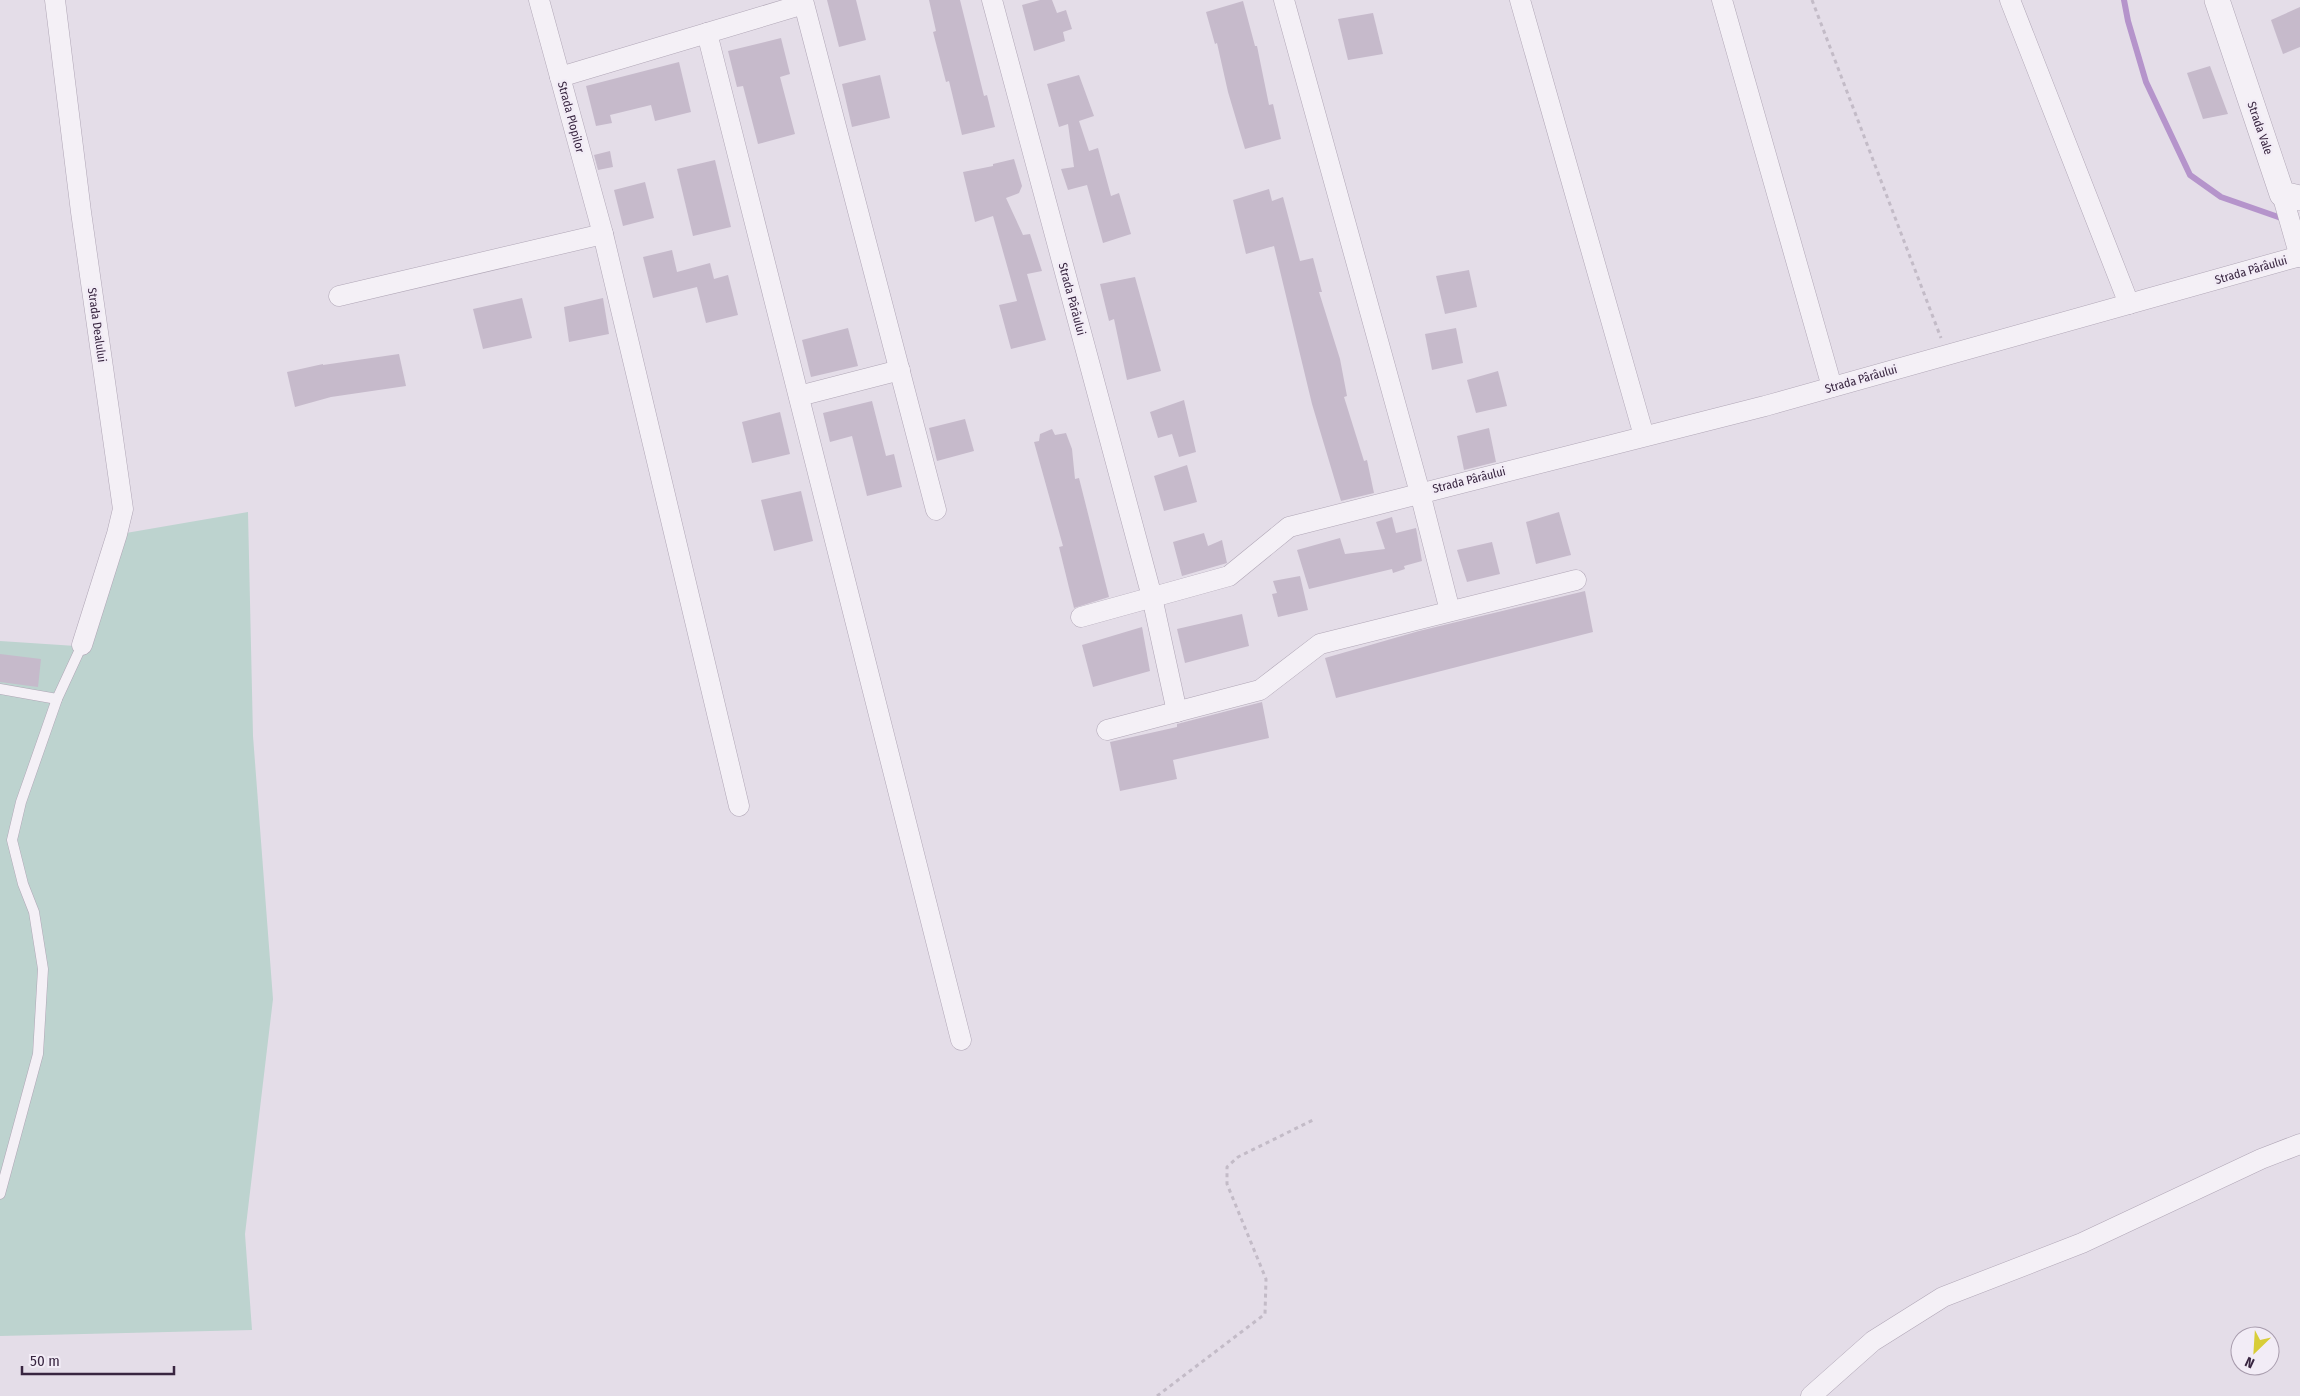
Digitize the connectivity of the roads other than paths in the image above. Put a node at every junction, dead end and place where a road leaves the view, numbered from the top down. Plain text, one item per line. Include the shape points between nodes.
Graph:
1 (55, 0) edge
2 (539, 0) edge
3 (992, 0) edge
4 (1284, 0) edge
5 (1520, 0) edge
6 (1722, 0) edge
7 (2010, 0) edge
8 (2216, 0) edge
9 (707, 33) junction
10 (560, 77) junction
11 (2289, 200) edge
12 (602, 234) junction
13 (2300, 257) edge
14 (339, 296) dead end
15 (2129, 304) junction
16 (900, 370) junction
17 (1832, 387) junction
18 (799, 396) junction
19 (1644, 436) junction
20 (1420, 493) junction
21 (936, 510) dead end
22 (1576, 580) dead end
23 (1152, 597) junction
24 (1450, 611) junction
25 (1081, 617) dead end
26 (82, 645) joint
27 (0, 689) edge
28 (57, 699) junction
29 (1177, 712) junction
30 (1107, 730) dead end
31 (739, 806) dead end
32 (961, 1040) dead end
33 (2300, 1144) edge
34 (0, 1194) edge
35 (1811, 1396) edge

1 - 26 street, Strada Dealului via 122,509 118,534
2 - 10 street, Strada Plopilor
3 - 23 street, Strada Pârâului
4 - 20 street, Strada Pârâului
5 - 19 street
6 - 17 street
7 - 15 street
8 - 11 street, Strada Vale
9 - 10 street
9 - 16 street via 804,4
9 - 18 street
10 - 12 street, Strada Plopilor
11 - 13 street, Strada Vale
12 - 14 street
12 - 31 street, Strada Plopilor
13 - 15 street, Strada Pârâului
15 - 17 street, Strada Pârâului
16 - 18 street
16 - 21 street
17 - 19 street, Strada Pârâului
18 - 32 street
19 - 20 street, Strada Pârâului
20 - 23 street, Strada Pârâului via 1289,527 1229,576
20 - 24 street, Strada Pârâului
22 - 24 street
23 - 25 street, Strada Pârâului
23 - 29 street, Strada Pârâului
24 - 29 street via 1320,644 1260,690
26 - 28 lane
27 - 28 lane
28 - 34 lane via 21,802 12,840 34,912 43,969 38,1054
29 - 30 street
33 - 35 street via 2082,1243 1943,1297 1873,1341

